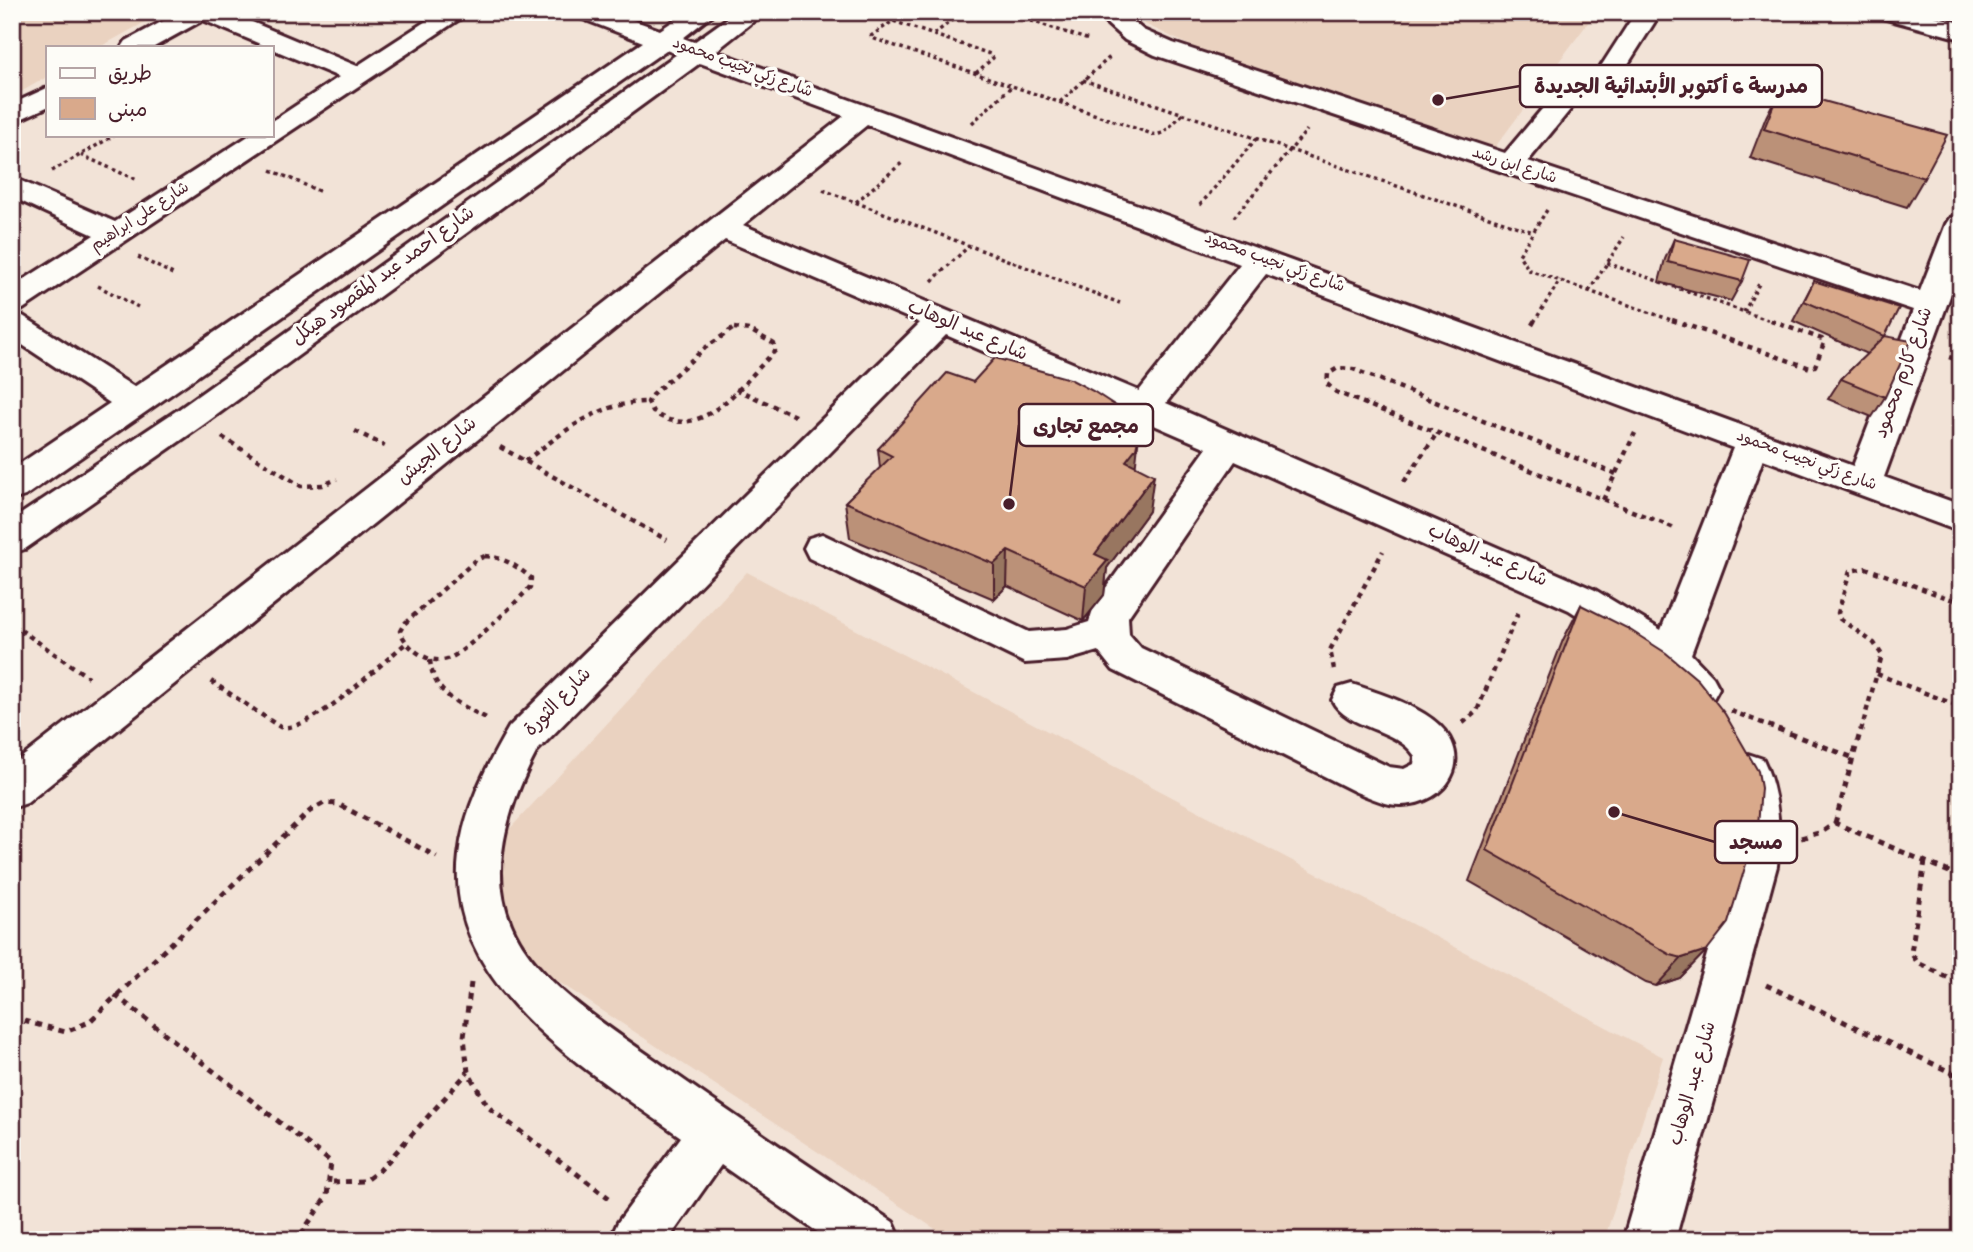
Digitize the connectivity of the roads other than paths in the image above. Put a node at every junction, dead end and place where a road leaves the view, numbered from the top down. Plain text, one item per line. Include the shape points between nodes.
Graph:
1 (199, 12) edge
2 (205, 12) edge
3 (458, 12) edge
4 (587, 12) edge
5 (704, 12) edge
6 (753, 12) edge
7 (1106, 12) edge
8 (1648, 12) edge
9 (1888, 12) edge
10 (1961, 32) edge
11 (663, 40) junction
12 (137, 46) edge
13 (695, 52) junction
14 (359, 76) junction
15 (46, 97) edge
16 (864, 114) junction
17 (12, 115) edge
18 (273, 132) edge
19 (267, 136) edge
20 (1509, 166) junction
21 (16, 188) edge
22 (1961, 224) edge
23 (721, 227) junction
24 (117, 233) junction
25 (1261, 260) junction
26 (12, 302) edge
27 (1930, 305) junction
28 (924, 313) junction
29 (12, 323) edge
30 (135, 403) junction
31 (1145, 407) junction
32 (1752, 443) junction
33 (1228, 444) junction
34 (1864, 484) junction
35 (12, 488) edge
36 (1961, 519) edge
37 (12, 539) edge
38 (822, 548) dead end
39 (1106, 631) junction
40 (1670, 657) junction
41 (1352, 700) road end
42 (12, 790) edge
43 (714, 1133) junction
44 (641, 1233) edge
45 (875, 1240) edge
46 (1649, 1240) edge

1 - 12 street
2 - 14 street
3 - 14 street, شارع على ابراهيم
4 - 11 street, شارع زكي نجيب محمود
5 - 11 street, شارع احمد عبد المقصود هيكل
6 - 13 street, شارع احمد عبد المقصود هيكل
7 - 20 street, شارع ابن رشد via 1126,42 1164,49
8 - 20 street via 1606,77 1578,83
9 - 10 street
11 - 13 street, شارع زكي نجيب محمود
11 - 30 street, شارع احمد عبد المقصود هيكل
13 - 16 street, شارع زكي نجيب محمود
13 - 37 street, شارع احمد عبد المقصود هيكل via 191,417
14 - 18 street, شارع على ابراهيم
15 - 17 street
16 - 23 street, شارع الجيش
16 - 25 street, شارع زكي نجيب محمود
19 - 24 street, شارع على ابراهيم
20 - 27 street, شارع ابن رشد
21 - 24 street
22 - 27 street, شارع كارم محمود
23 - 28 street, شارع عبد الوهاب
23 - 42 street, شارع الجيش
24 - 26 street, شارع على ابراهيم
25 - 31 street
25 - 32 street, شارع زكي نجيب محمود
27 - 34 street, شارع كارم محمود
28 - 31 street, شارع عبد الوهاب
28 - 43 street, شارع الثورة via 830,432 523,739 499,779 483,830 480,881 490,929 515,974 560,1018
29 - 30 street
30 - 35 street, شارع احمد عبد المقصود هيكل
31 - 33 street, شارع عبد الوهاب
32 - 34 street, شارع زكي نجيب محمود
32 - 40 street
33 - 39 street via 1109,614
33 - 40 street, شارع عبد الوهاب via 1532,577 1628,624
34 - 36 street, شارع زكي نجيب محمود
38 - 39 street via 1025,646 1056,648
39 - 41 street via 1127,659 1395,789 1419,786 1434,773 1436,753 1425,737
40 - 46 street, شارع عبد الوهاب via 1723,718 1754,790 1760,835
43 - 44 street
43 - 45 street, شارع الثورة

